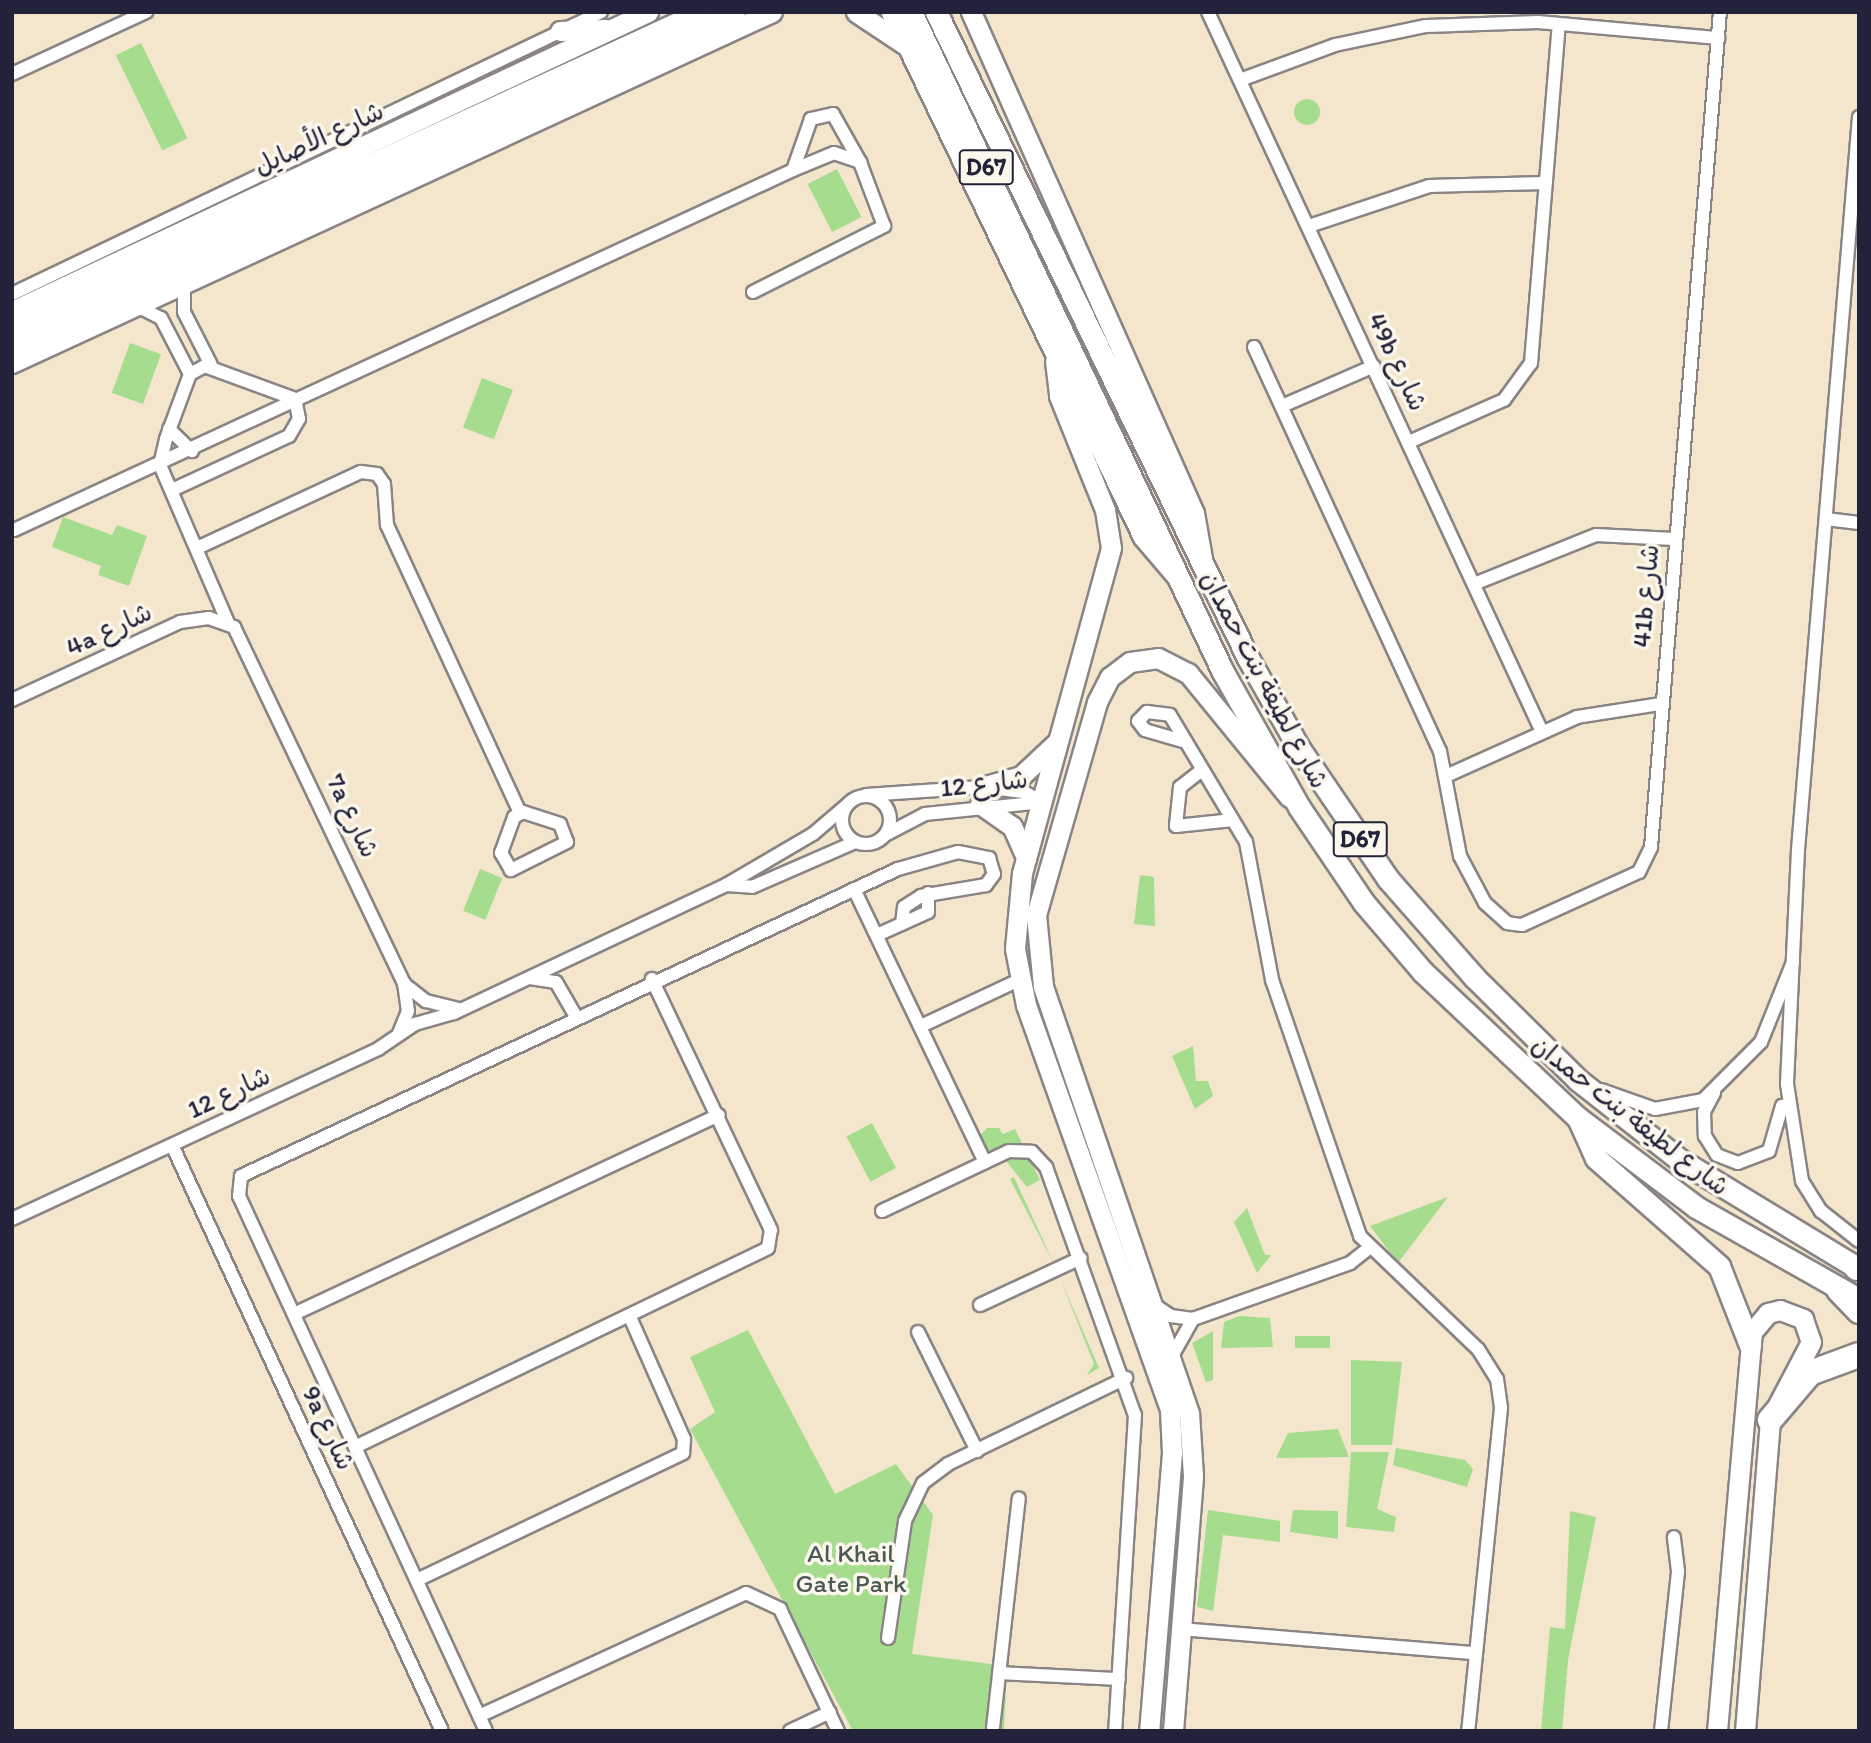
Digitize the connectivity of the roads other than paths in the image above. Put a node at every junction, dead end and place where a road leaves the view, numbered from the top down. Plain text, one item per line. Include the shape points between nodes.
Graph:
1 (146, 12) edge
2 (601, 12) edge
3 (648, 12) edge
4 (699, 12) edge
5 (735, 12) edge
6 (772, 12) edge
7 (856, 12) edge
8 (891, 12) edge
9 (902, 12) edge
10 (911, 12) edge
11 (936, 12) edge
12 (971, 12) edge
13 (1208, 12) edge
14 (1720, 12) edge
15 (1559, 23) junction
16 (614, 29) junction
17 (560, 31) junction
18 (1718, 38) junction
19 (908, 47) junction
20 (12, 74) edge
21 (1240, 80) junction
22 (1859, 117) edge
23 (843, 126) junction
24 (834, 153) junction
25 (860, 162) junction
26 (793, 170) junction
27 (1546, 183) junction
28 (1309, 226) junction
29 (184, 283) junction
30 (753, 292) dead end
31 (12, 294) edge
32 (137, 306) junction
33 (74, 308) junction
34 (12, 311) edge
35 (12, 328) edge
36 (1254, 347) dead end
37 (17, 356) edge
38 (1055, 361) junction
39 (211, 365) junction
40 (1374, 366) junction
41 (12, 374) edge
42 (190, 374) junction
43 (265, 387) junction
44 (295, 399) junction
45 (1282, 406) junction
46 (260, 416) junction
47 (169, 429) junction
48 (1409, 442) junction
49 (192, 451) junction
50 (160, 465) junction
51 (172, 490) junction
52 (1826, 519) junction
53 (1859, 523) edge
54 (13, 528) edge
55 (1674, 539) junction
56 (12, 544) edge
57 (197, 548) junction
58 (1202, 568) junction
59 (1177, 577) junction
60 (1474, 584) junction
61 (228, 623) junction
62 (1122, 666) junction
63 (12, 700) edge
64 (1660, 704) junction
65 (1062, 730) junction
66 (1542, 732) junction
67 (1186, 742) dead end
68 (1202, 769) junction
69 (1446, 776) junction
70 (866, 795) junction
71 (981, 795) junction
72 (1042, 802) junction
73 (847, 804) junction
74 (1300, 807) junction
75 (520, 813) junction
76 (1233, 820) junction
77 (886, 835) junction
78 (855, 842) junction
79 (1026, 858) junction
80 (726, 885) junction
81 (854, 889) junction
82 (928, 892) junction
83 (1036, 915) junction
84 (902, 924) junction
85 (877, 935) junction
86 (1793, 962) junction
87 (528, 978) junction
88 (652, 979) junction
89 (1019, 980) junction
90 (404, 984) junction
91 (987, 995) junction
92 (1026, 1005) junction
93 (463, 1009) junction
94 (576, 1016) junction
95 (1054, 1018) junction
96 (921, 1026) junction
97 (397, 1036) junction
98 (1578, 1080) junction
99 (1787, 1084) junction
100 (1716, 1090) junction
101 (719, 1115) junction
102 (1578, 1118) junction
103 (172, 1145) junction
104 (985, 1162) junction
105 (883, 1211) dead end
106 (12, 1219) edge
107 (1859, 1241) edge
108 (1368, 1250) junction
109 (1081, 1258) junction
110 (1858, 1268) edge
111 (1849, 1294) edge
112 (1152, 1304) junction
113 (980, 1306) dead end
114 (1859, 1311) edge
115 (294, 1314) junction
116 (630, 1317) junction
117 (1193, 1320) junction
118 (918, 1332) dead end
119 (1750, 1345) junction
120 (1859, 1355) edge
121 (1172, 1356) junction
122 (1126, 1378) junction
123 (1770, 1420) junction
124 (355, 1447) junction
125 (977, 1451) junction
126 (1020, 1498) dead end
127 (1674, 1538) dead end
128 (1163, 1566) junction
129 (417, 1580) junction
130 (1182, 1619) junction
131 (1210, 1627) junction
132 (887, 1638) dead end
133 (1475, 1654) junction
134 (999, 1673) junction
135 (1119, 1679) junction
136 (830, 1712) junction
137 (479, 1716) junction
138 (993, 1728) dead end
139 (442, 1731) edge
140 (486, 1731) edge
141 (790, 1731) edge
142 (838, 1731) edge
143 (1115, 1731) edge
144 (1149, 1731) edge
145 (1173, 1731) edge
146 (1468, 1731) edge
147 (1661, 1731) edge
148 (1717, 1731) edge
149 (1745, 1731) edge

1 - 20 street
2 - 17 street
3 - 16 street, شارع الأصايل
4 - 33 street
5 - 33 street
6 - 29 street
7 - 19 street
8 - 19 street
9 - 19 street
10 - 59 main road, شارع لطيفة بنت حمدان / D67
11 - 58 main road, شارع لطيفة بنت حمدان / D67
12 - 58 street via 1197,519
13 - 21 street, 49b شارع
14 - 18 street, 41b شارع
15 - 18 street
15 - 21 street via 1395,31
15 - 27 street
16 - 17 street
16 - 34 street, شارع الأصايل
17 - 31 street
18 - 55 street, 41b شارع
19 - 38 street
21 - 28 street, 49b شارع
22 - 52 street
23 - 24 street
23 - 25 street
23 - 26 street via 833,114 814,116
24 - 25 street
24 - 26 street
25 - 30 street via 886,218 882,230
26 - 44 street
27 - 28 street via 1417,188
27 - 48 street via 1534,347 1525,377 1504,400
28 - 40 street, 49b شارع
29 - 32 street
29 - 39 street via 184,312
32 - 37 street
32 - 42 street via 161,318
33 - 35 street
33 - 37 street
36 - 45 street
37 - 41 street
38 - 59 street via 1147,544
38 - 65 street via 1059,396 1105,510 1111,548
39 - 42 street
39 - 43 street
40 - 45 street
40 - 48 street, 49b شارع
42 - 47 street
43 - 44 street
43 - 46 street via 269,400
44 - 46 street
44 - 51 street via 299,419 289,436
45 - 69 street
46 - 49 street
47 - 49 street
47 - 50 street
48 - 60 street, 49b شارع
49 - 50 street
50 - 51 street, 7a شارع
50 - 54 street
51 - 57 street, 7a شارع
52 - 53 street
52 - 86 street
54 - 56 street
55 - 60 street via 1597,535
55 - 64 street, 41b شارع
57 - 61 street, 7a شارع
57 - 75 street via 361,472 377,474 384,484 387,525
58 - 98 main road, شارع لطيفة بنت حمدان / D67 via 1281,719 1372,857 1440,941
59 - 74 main road, شارع لطيفة بنت حمدان / D67
60 - 66 street, 49b شارع
61 - 63 street, 4a شارع via 180,622
61 - 90 street, 7a شارع via 245,639
62 - 72 street via 1093,686 1063,780
62 - 74 street via 1158,658 1188,673
62 - 83 street via 1097,702
64 - 66 street via 1593,712
64 - 69 street, 41b شارع via 1646,865 1536,922 1507,923 1471,881
65 - 71 street via 1038,765
65 - 72 street
66 - 69 street
67 - 68 street
68 - 76 street
68 - 76 street via 1180,787 1176,826
70 - 71 street, شارع 12
70 - 73 street
70 - 77 street via 890,815
71 - 72 street, شارع 12 via 1024,792
71 - 77 street, شارع 12 via 925,814
71 - 79 street via 1012,826
72 - 79 street
72 - 83 street via 1050,818 1031,887
73 - 78 street via 843,830
73 - 80 street, شارع 12 via 820,830
74 - 102 main road, شارع لطيفة بنت حمدان / D67 via 1393,938
75 - 75 street via 501,857 514,870 563,849 568,838 561,824
76 - 108 street via 1252,859 1272,980 1323,1124 1337,1183
77 - 78 street
78 - 80 street, شارع 12 via 752,887
79 - 89 street via 1015,919
80 - 87 street, شارع 12
81 - 82 street via 948,854 978,851 992,861 993,878 982,888
81 - 85 street
81 - 88 street
82 - 84 street via 907,904
82 - 84 street via 928,912
83 - 95 street via 1037,962
84 - 85 street
85 - 96 street
86 - 99 street
86 - 100 street via 1761,1042
87 - 93 street, شارع 12
87 - 94 street via 556,982
88 - 94 street
88 - 101 street
89 - 91 street
89 - 92 street
89 - 95 street via 1037,986
90 - 93 street via 426,1002
90 - 97 street, 7a شارع via 408,1011
91 - 92 street via 1008,995
91 - 96 street
92 - 128 street via 1167,1396 1172,1439
93 - 97 street, شارع 12
94 - 115 street via 244,1171 239,1196
95 - 112 street
96 - 104 street
97 - 103 street, شارع 12
98 - 100 street via 1655,1109 1688,1106
98 - 110 main road, شارع لطيفة بنت حمدان / D67 via 1680,1160
99 - 100 street via 1779,1136 1769,1151 1750,1162 1717,1155 1704,1136 1704,1112
99 - 107 street via 1802,1181 1821,1211
101 - 115 street
101 - 116 street via 771,1230 768,1248
102 - 111 main road, شارع لطيفة بنت حمدان / D67 via 1696,1207
102 - 119 main road via 1596,1158 1719,1266
103 - 106 street, شارع 12
103 - 139 street, 9a شارع
104 - 105 street
104 - 109 street via 1020,1149 1043,1161
108 - 117 street via 1350,1263
108 - 133 street via 1478,1349 1499,1388
109 - 113 street
109 - 122 street
111 - 114 highway
112 - 117 street
112 - 121 street
115 - 124 street
116 - 124 street
116 - 129 street via 685,1442 680,1455
117 - 121 street
118 - 125 street
119 - 123 street via 1768,1313 1793,1312 1810,1330 1807,1352
119 - 148 street
120 - 123 highway via 1810,1373
121 - 130 street via 1193,1448
122 - 125 street
122 - 135 street via 1137,1440
123 - 149 street
124 - 129 street
125 - 132 street via 930,1476 911,1501
126 - 134 street
127 - 147 street via 1678,1571
128 - 130 street via 1167,1612
128 - 144 street
129 - 137 street
130 - 131 street
130 - 131 street
130 - 145 street
131 - 133 street
133 - 146 street
134 - 135 street
134 - 138 street
135 - 143 street
136 - 137 street via 780,1609 746,1593
136 - 141 street
136 - 142 street
137 - 140 street

